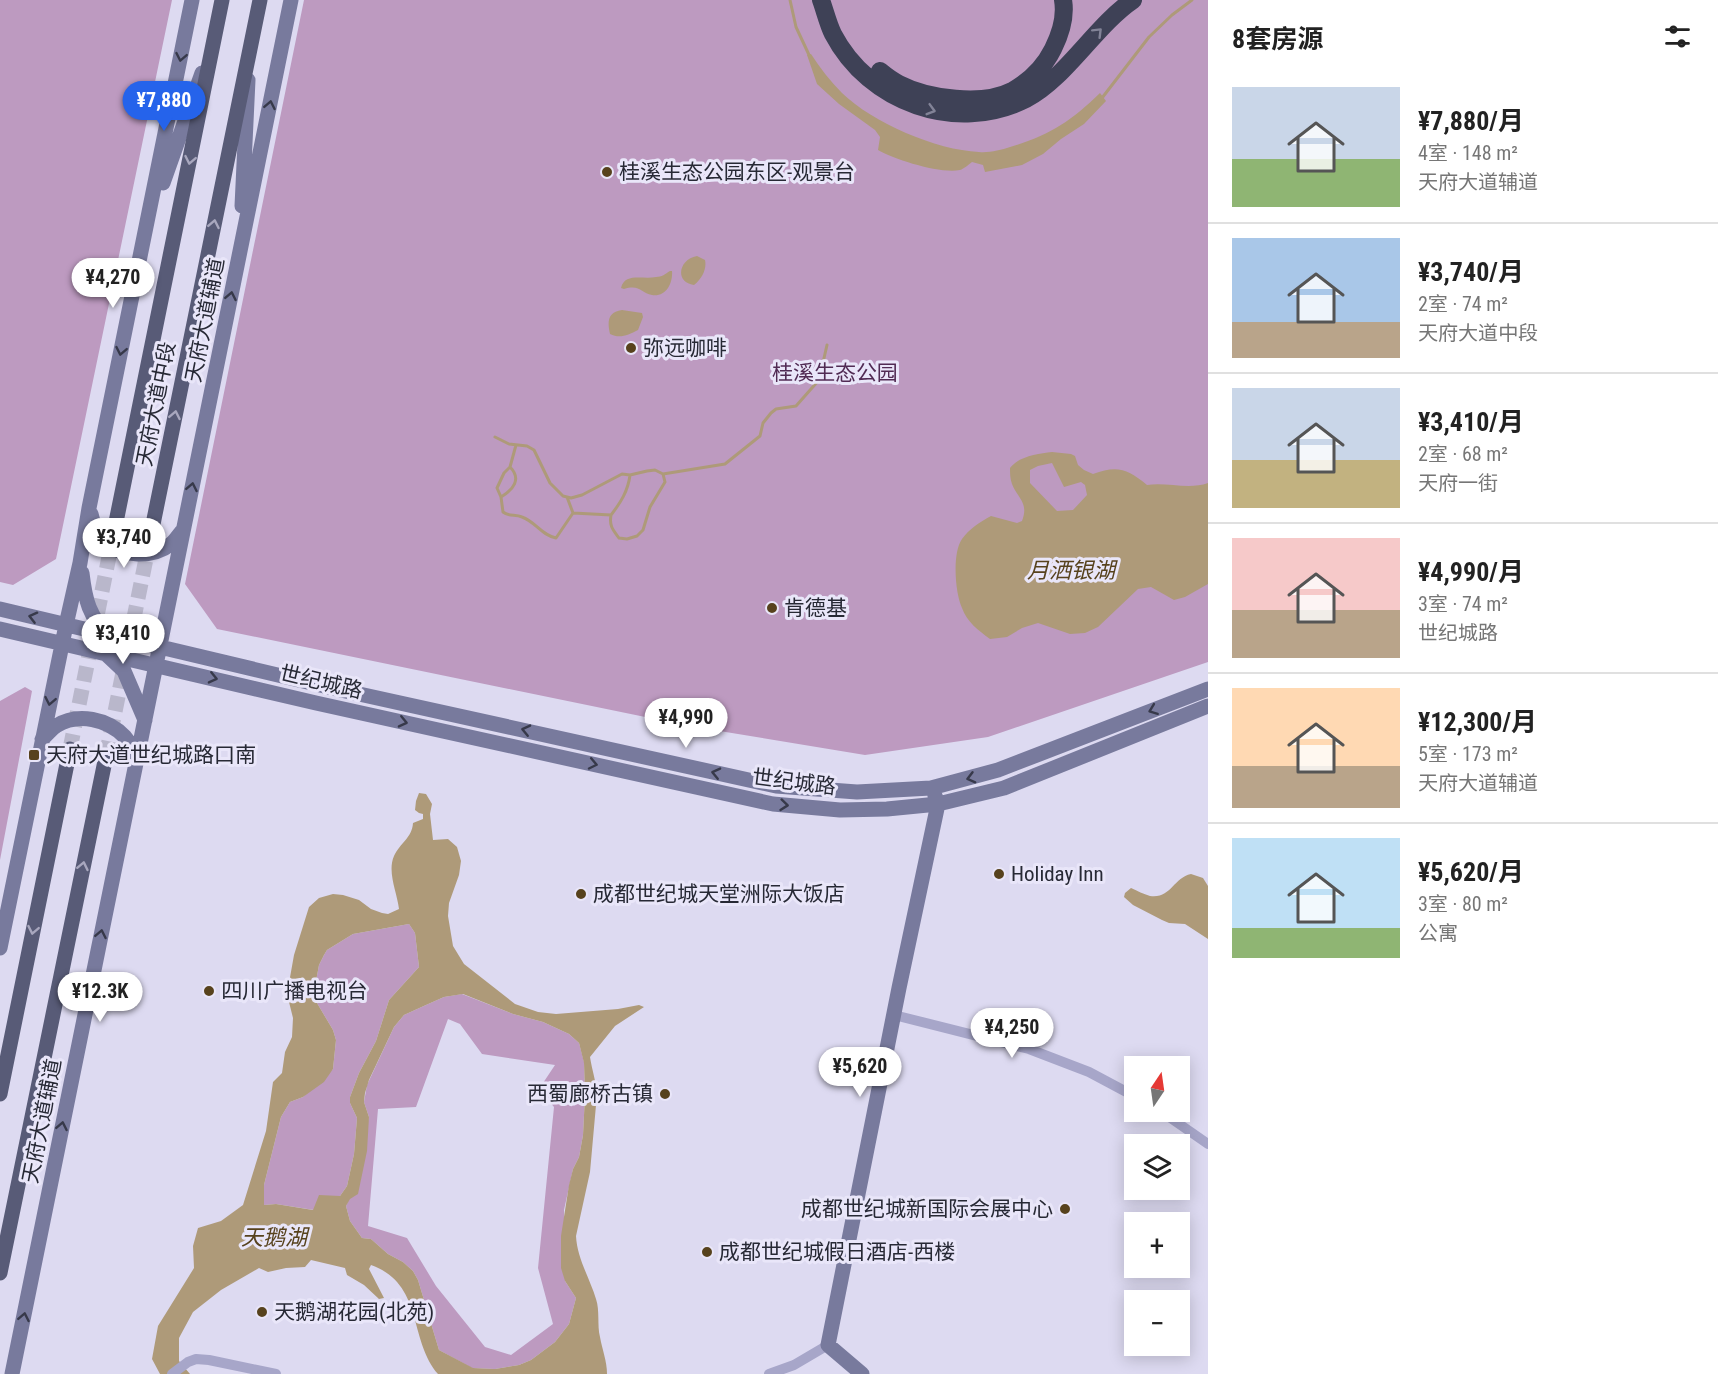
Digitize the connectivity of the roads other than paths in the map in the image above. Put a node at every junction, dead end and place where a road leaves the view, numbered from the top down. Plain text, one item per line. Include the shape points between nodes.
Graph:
1 (192, 0) edge
2 (222, 0) edge
3 (260, 0) edge
4 (291, 0) edge
5 (821, 0) edge
6 (834, 0) edge
7 (1064, 0) edge
8 (1133, 0) edge
9 (214, 39) junction
10 (250, 47) junction
11 (145, 236) junction
12 (239, 257) junction
13 (89, 508) junction
14 (115, 527) tunnel mouth
15 (183, 530) junction
16 (151, 534) tunnel mouth
17 (80, 563) junction
18 (0, 609) edge
19 (66, 625) junction
20 (0, 629) edge
21 (108, 635) junction
22 (62, 644) junction
23 (159, 648) junction
24 (105, 653) junction
25 (156, 665) junction
26 (1208, 689) edge
27 (1208, 706) edge
28 (145, 720) junction
29 (42, 739) junction
30 (70, 749) tunnel mouth
31 (106, 756) tunnel mouth
32 (137, 757) junction
33 (931, 788) junction
34 (939, 804) junction
35 (0, 948) edge
36 (894, 1015) junction
37 (1124, 1090) edge
38 (0, 1094) edge
39 (1176, 1122) edge
40 (1208, 1144) edge
41 (0, 1273) edge
42 (828, 1345) junction
43 (12, 1374) edge
44 (172, 1374) edge
45 (276, 1374) edge
46 (769, 1374) edge
47 (862, 1374) edge

1 -> 11 street
2 - 9 main road, 天府大道中段
3 - 10 main road, 天府大道中段
12 -> 4 street, 天府大道辅道
5 -> 8 highway via 833,34 868,77 894,96 918,106 968,114 991,111 1026,98 1048,82
6 - 7 highway via 840,26 871,66 900,84 936,97 976,100 1010,92 1047,62 1059,37
9 - 11 street
9 -> 14 main road, 天府大道中段
10 - 12 street
16 -> 10 main road, 天府大道中段
11 -> 13 street
15 -> 12 street, 天府大道辅道
13 - 15 street via 95,530 116,550 152,553 171,544
13 - 17 street
15 - 23 street, 天府大道辅道
17 - 19 street
17 - 21 street via 87,605
19 -> 18 street, 世纪城路
19 - 21 street, 世纪城路
19 - 22 street
19 - 24 street
20 - 22 street, 世纪城路
21 - 23 street, 世纪城路
21 - 25 street
22 - 24 street, 世纪城路
22 -> 29 street
23 - 25 street, 天府大道辅道
33 -> 23 street, 世纪城路 via 856,792 776,786
24 - 25 street, 世纪城路
24 - 28 street via 124,671
25 - 28 street, 天府大道辅道
25 -> 34 street, 世纪城路 via 773,804 840,810
26 -> 33 street, 世纪城路 via 998,770
27 - 34 street, 世纪城路 via 1004,788
28 - 32 street, 天府大道辅道
29 - 32 street via 68,721 94,720 119,731
29 - 35 street
30 -> 38 main road
41 -> 31 main road
43 -> 32 street, 天府大道辅道
33 - 34 street
34 - 36 street
36 - 37 street via 1029,1049
36 - 42 street
39 - 40 street
42 - 46 street
42 - 47 street
44 - 45 street via 196,1359

